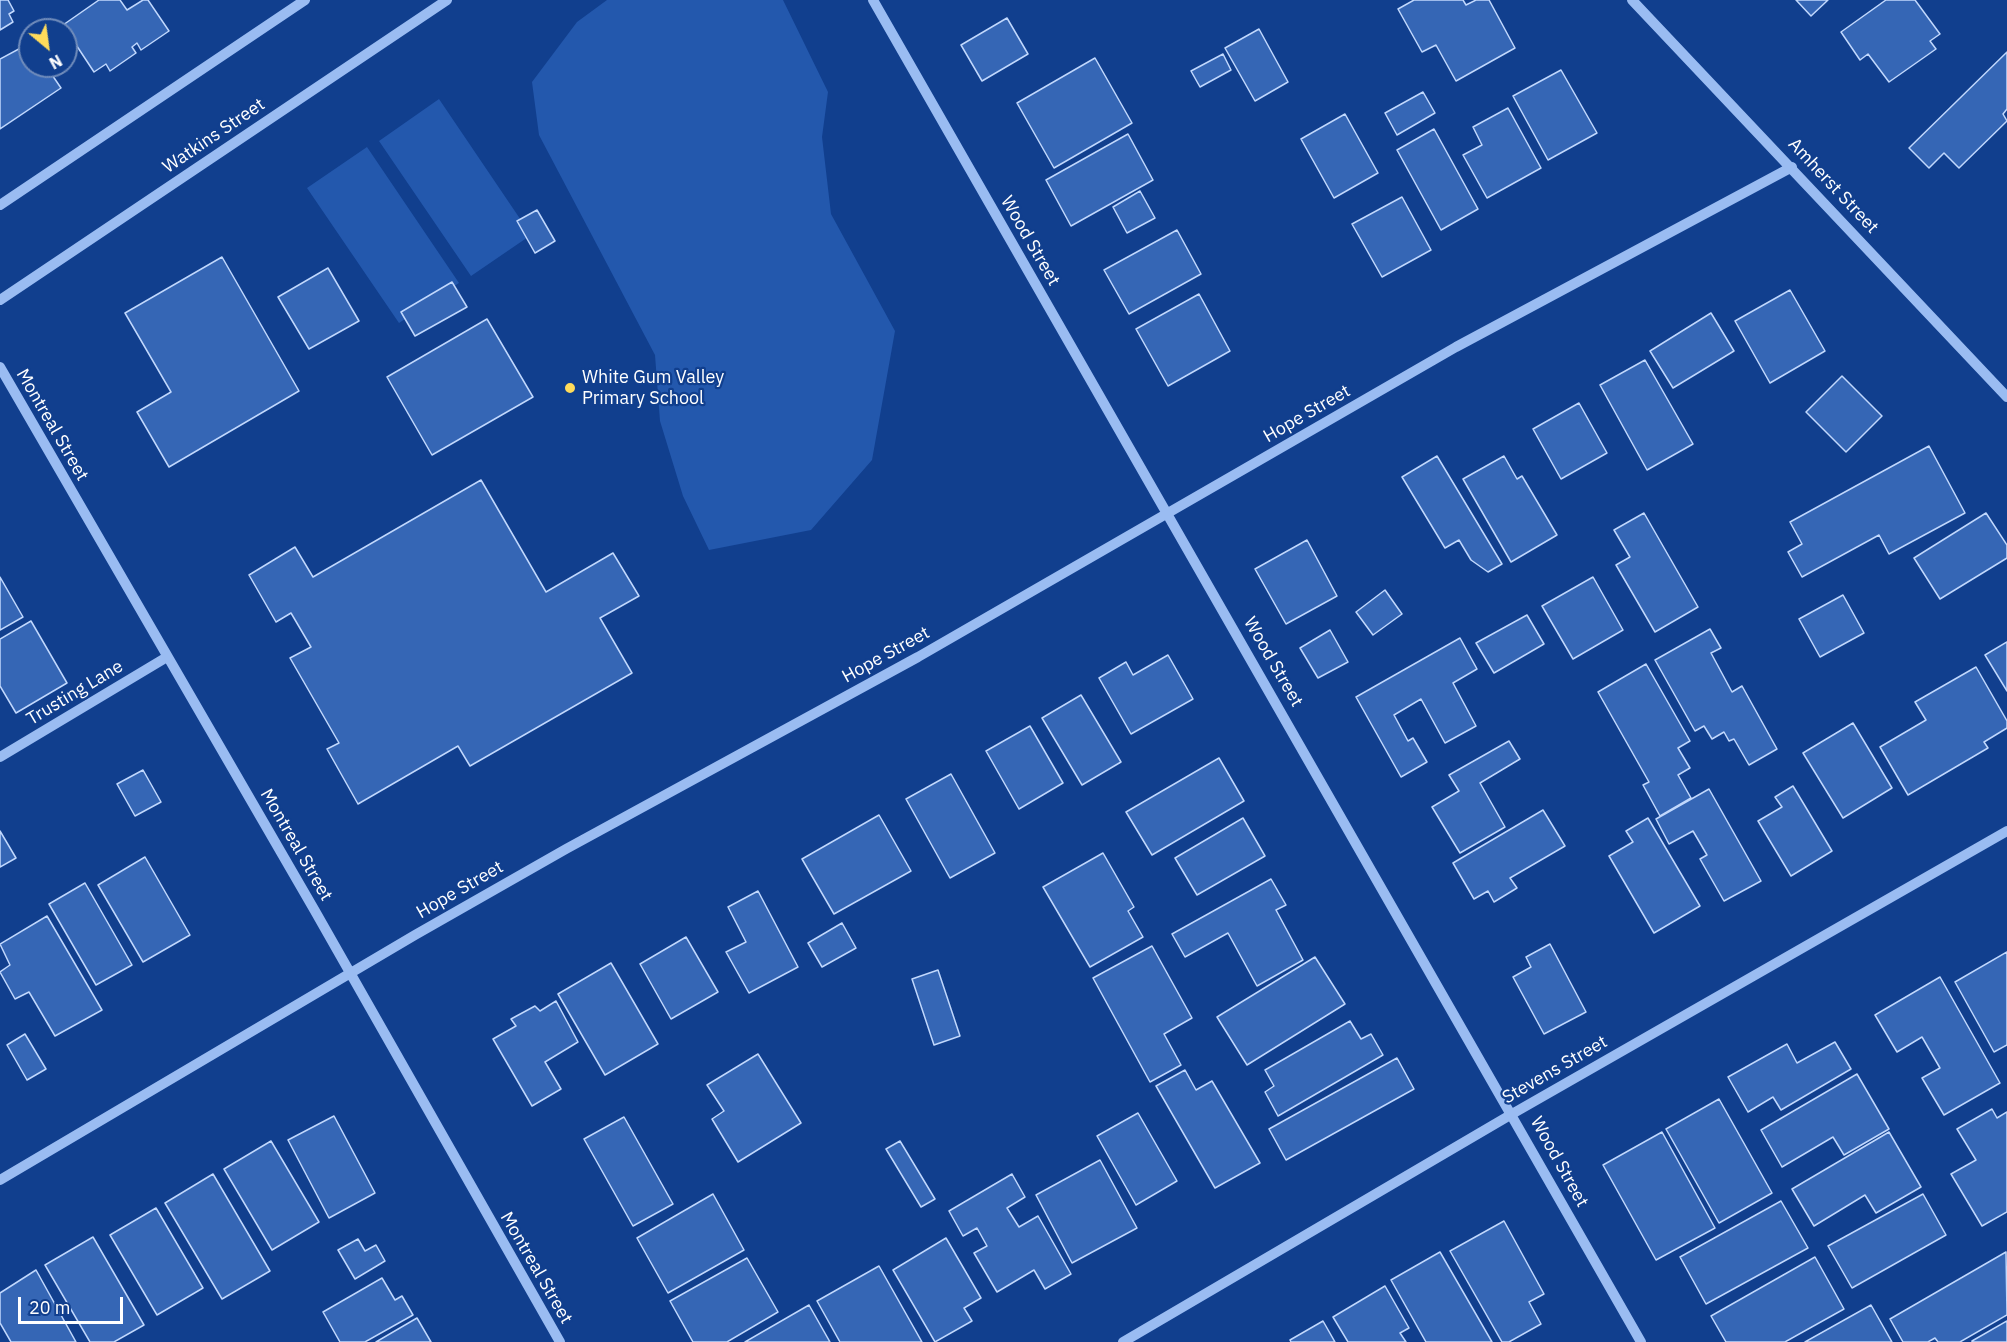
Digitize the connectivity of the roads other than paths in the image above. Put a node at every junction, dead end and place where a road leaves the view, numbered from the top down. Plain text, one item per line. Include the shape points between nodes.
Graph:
1 (305, 0) edge
2 (447, 0) edge
3 (873, 0) edge
4 (1632, 0) edge
5 (1792, 166) junction
6 (0, 205) edge
7 (0, 300) edge
8 (0, 367) edge
9 (2007, 397) edge
10 (1166, 513) junction
11 (167, 657) junction
12 (0, 757) edge
13 (2007, 831) edge
14 (350, 973) junction
15 (1512, 1114) junction
16 (0, 1180) edge
17 (560, 1342) edge
18 (1123, 1342) edge
19 (1641, 1342) edge

1 - 6 street
2 - 7 street, Watkins Street
3 - 10 street, Wood Street
4 - 5 street, Amherst Street
5 - 9 street, Amherst Street
5 - 10 street, Hope Street via 1467,341
8 - 11 street, Montreal Street
10 - 14 street, Hope Street via 918,657 566,849
10 - 15 street, Wood Street
11 - 12 street, Trusting Lane
11 - 14 street, Montreal Street
13 - 15 street, Stevens Street
14 - 16 street, Hope Street
14 - 17 street, Montreal Street
15 - 18 street, Stevens Street
15 - 19 street, Wood Street

